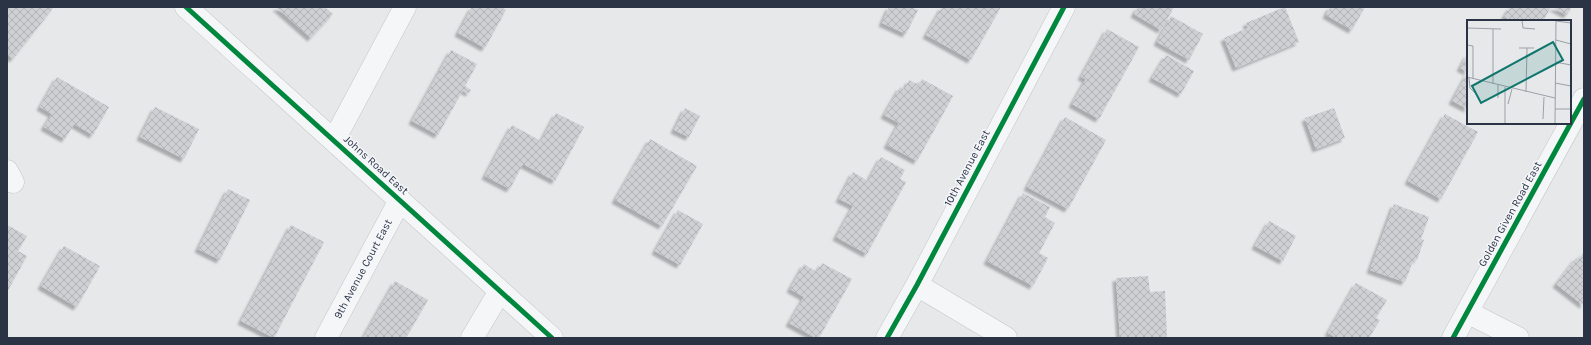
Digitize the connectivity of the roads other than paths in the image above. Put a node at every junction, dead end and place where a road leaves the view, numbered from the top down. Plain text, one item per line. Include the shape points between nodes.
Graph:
1 (186, 7) edge
2 (405, 7) edge
3 (1064, 7) edge
4 (1584, 99) edge
5 (1571, 123) edge
6 (1570, 124) edge
7 (334, 140) junction
8 (400, 200) junction
9 (917, 285) junction
10 (500, 291) junction
11 (1467, 312) junction
12 (326, 338) edge
13 (472, 338) edge
14 (552, 338) edge
15 (887, 338) edge
16 (1006, 338) edge
17 (1453, 338) edge
18 (1518, 338) edge

1 - 7 street, Johns Road East
2 - 7 street
3 - 9 street, 10th Avenue East
4 - 5 street, Golden Given Road East
6 - 11 street, Golden Given Road East
7 - 8 street, Johns Road East
8 - 10 street, Johns Road East
8 - 12 street, 9th Avenue Court East
9 - 15 street, 10th Avenue East
9 - 16 street
10 - 13 street
10 - 14 street, Johns Road East
11 - 17 street, Golden Given Road East
11 - 18 street

